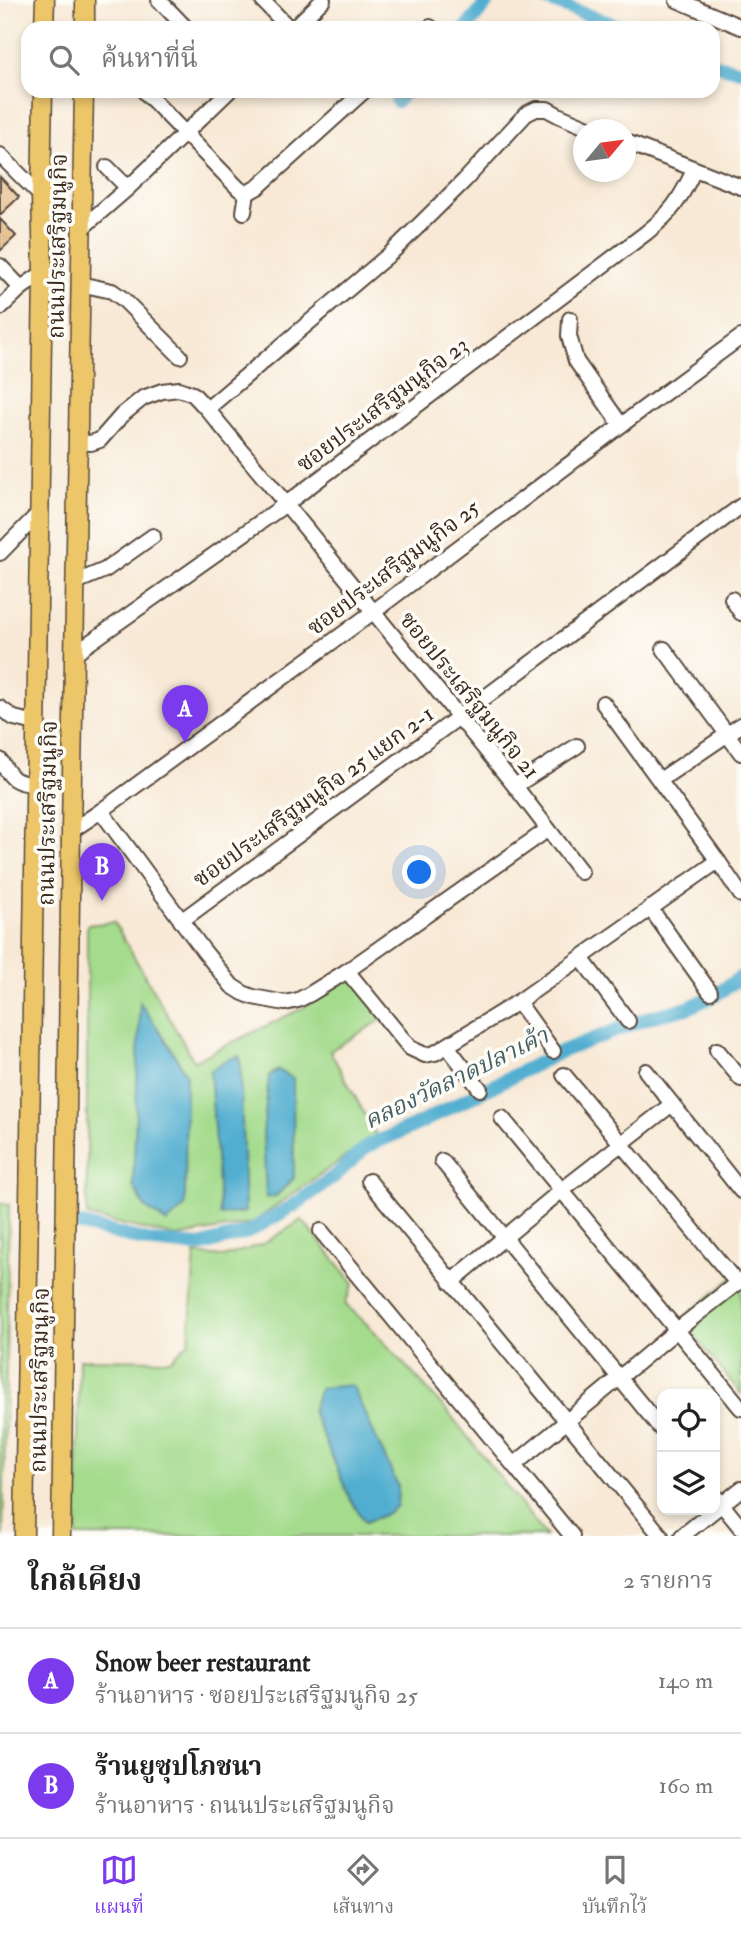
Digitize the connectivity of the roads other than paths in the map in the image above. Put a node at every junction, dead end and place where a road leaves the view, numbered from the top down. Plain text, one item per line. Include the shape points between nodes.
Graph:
1 (45, 0) edge
2 (86, 0) edge
3 (159, 0) edge
4 (262, 0) edge
5 (323, 0) edge
6 (677, 0) edge
7 (44, 21) edge
8 (85, 21) edge
9 (179, 21) edge
10 (284, 21) edge
11 (300, 21) edge
12 (741, 27) edge
13 (43, 98) edge
14 (84, 98) edge
15 (151, 98) edge
16 (222, 98) edge
17 (356, 98) edge
18 (573, 122) edge
19 (184, 134) junction
20 (636, 146) edge
21 (0, 155) edge
22 (107, 167) dead end
23 (694, 170) junction
24 (741, 187) edge
25 (128, 188) junction
26 (247, 192) junction
27 (41, 197) junction
28 (244, 212) dead end
29 (82, 228) junction
30 (0, 267) edge
31 (43, 273) junction
32 (80, 284) junction
33 (21, 288) junction
34 (0, 308) edge
35 (570, 318) dead end
36 (741, 337) edge
37 (180, 356) dead end
38 (207, 408) junction
39 (621, 425) junction
40 (77, 442) junction
41 (286, 504) junction
42 (741, 506) edge
43 (39, 513) junction
44 (153, 536) dead end
45 (0, 553) edge
46 (76, 582) junction
47 (732, 599) dead end
48 (373, 612) junction
49 (741, 613) edge
50 (664, 649) dead end
51 (75, 653) junction
52 (603, 704) dead end
53 (2, 715) edge
54 (459, 717) junction
55 (36, 723) junction
56 (741, 725) edge
57 (727, 735) junction
58 (577, 746) dead end
59 (741, 753) edge
60 (0, 760) edge
61 (660, 780) junction
62 (35, 784) junction
63 (515, 786) junction
64 (101, 811) junction
65 (547, 830) junction
66 (71, 831) junction
67 (719, 861) junction
68 (581, 872) dead end
69 (741, 895) edge
70 (650, 908) junction
71 (181, 920) junction
72 (582, 958) junction
73 (347, 971) junction
74 (710, 992) dead end
75 (518, 1002) junction
76 (628, 1021) dead end
77 (447, 1046) junction
78 (717, 1050) dead end
79 (553, 1051) dead end
80 (646, 1071) dead end
81 (564, 1075) dead end
82 (741, 1079) edge
83 (480, 1089) dead end
84 (672, 1104) junction
85 (502, 1118) dead end
86 (620, 1143) junction
87 (442, 1161) dead end
88 (369, 1181) dead end
89 (562, 1190) junction
90 (741, 1191) edge
91 (321, 1231) dead end
92 (505, 1237) junction
93 (451, 1282) junction
94 (739, 1282) edge
95 (677, 1330) junction
96 (621, 1378) junction
97 (741, 1409) edge
98 (567, 1422) junction
99 (657, 1424) edge
100 (514, 1465) junction
101 (741, 1489) edge
102 (720, 1500) edge
103 (720, 1503) edge
104 (704, 1515) edge
105 (741, 1528) edge
106 (24, 1536) edge
107 (61, 1536) edge
108 (572, 1536) edge
109 (661, 1536) edge
110 (682, 1536) edge

1 - 7 main road
2 - 8 main road
3 - 9 street
4 - 10 street
5 - 11 street
6 - 12 street
13 - 27 main road, ถนนประเสริฐมนูกิจ
14 - 29 main road, ถนนประเสริฐมนูกิจ
15 - 19 street
16 - 19 street
17 - 26 street
18 - 38 street via 547,109 526,114 391,253
19 - 25 street
19 - 26 street
20 - 23 street
21 - 27 street
22 - 25 street
23 - 24 street
23 - 41 street, ซอยประเสริฐมนูกิจ 23 via 667,216
25 - 29 street
26 - 28 street
27 - 31 main road, ถนนประเสริฐมนูกิจ
29 - 32 main road, ถนนประเสริฐมนูกิจ
30 - 33 street
31 - 33 street
31 - 43 main road, ถนนประเสริฐมนูกิจ
32 - 37 street via 112,291
32 - 40 main road, ถนนประเสริฐมนูกิจ
33 - 34 street
35 - 39 street via 576,361
36 - 39 street, ซอยประเสริฐมนูกิจ 25
38 - 40 street, ซอยประเสริฐมนูกิจ 21 via 193,394 179,389 162,391 143,398 100,440
38 - 41 street, ซอยประเสริฐมนูกิจ 21
39 - 48 street, ซอยประเสริฐมนูกิจ 25
40 - 46 main road, ถนนประเสริฐมนูกิจ
41 - 48 street, ซอยประเสริฐมนูกิจ 21
41 - 51 street, ซอยประเสริฐมนูกิจ 23
42 - 54 street, ซอยประเสริฐมนูกิจ 25 แยก 2-1
43 - 45 street
43 - 55 main road, ถนนประเสริฐมนูกิจ
44 - 46 street via 105,570
46 - 51 main road, ถนนประเสริฐมนูกิจ
47 - 49 street
48 - 54 street, ซอยประเสริฐมนูกิจ 21
48 - 64 street, ซอยประเสริฐมนูกิจ 25
50 - 57 street
51 - 66 main road, ถนนประเสริฐมนูกิจ
52 - 61 street
53 - 55 street
54 - 63 street, ซอยประเสริฐมนูกิจ 21
54 - 71 street, ซอยประเสริฐมนูกิจ 25 แยก 2-1
55 - 62 main road, ถนนประเสริฐมนูกิจ
56 - 57 street
57 - 59 street
57 - 61 street
58 - 63 street
60 - 62 street via 17,782
61 - 67 street
62 - 106 main road, ถนนประเสริฐมนูกิจ
63 - 65 street, ซอยประเสริฐมนูกิจ 21
64 - 66 street, ซอยประเสริฐมนูกิจ 25
64 - 71 street
65 - 68 street, ซอยประเสริฐมนูกิจ 21
65 - 73 street
66 - 107 main road, ถนนประเสริฐมนูกิจ
67 - 69 street
67 - 70 street
70 - 72 street
70 - 74 street
71 - 73 street via 232,986 253,997 285,1003 298,1000
72 - 75 street
72 - 76 street
73 - 77 street via 410,1048 425,1055
75 - 77 street
75 - 79 street
77 - 83 street
78 - 82 street
80 - 84 street
81 - 86 street
84 - 86 street
84 - 90 street
85 - 89 street
86 - 89 street
86 - 94 street
87 - 92 street
88 - 93 street
89 - 92 street
89 - 95 street
91 - 100 street
92 - 93 street
92 - 96 street
93 - 98 street
94 - 95 street
95 - 96 street
95 - 97 street
96 - 98 street
96 - 99 street
98 - 100 street
98 - 109 street
100 - 108 street
101 - 102 street
103 - 105 street
104 - 110 street

